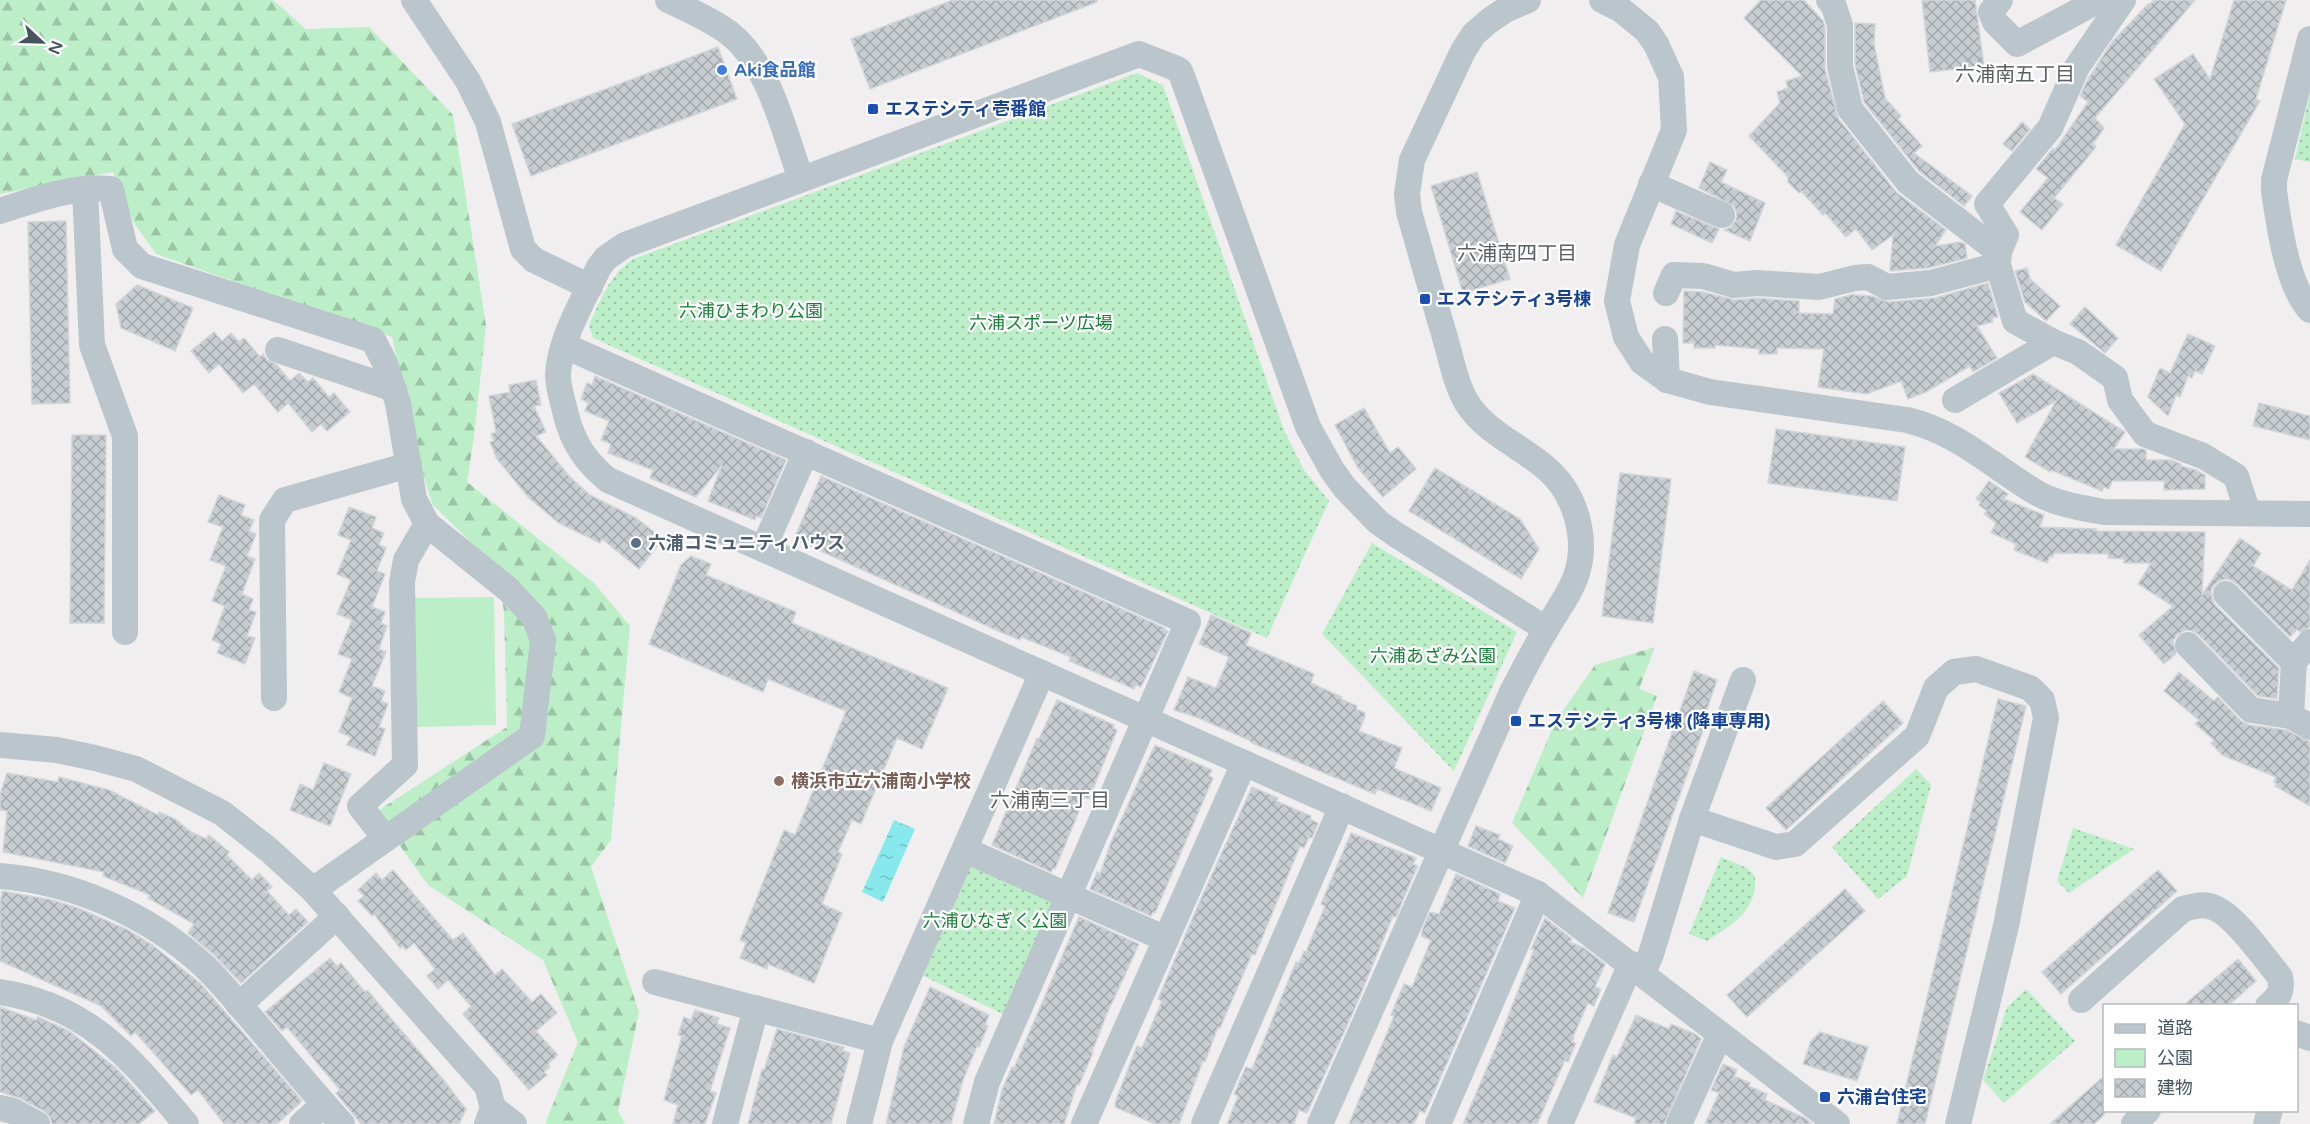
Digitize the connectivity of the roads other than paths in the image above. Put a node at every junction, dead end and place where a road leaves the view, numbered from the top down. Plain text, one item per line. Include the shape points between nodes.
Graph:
1 (414, 0) edge
2 (668, 0) edge
3 (1528, 0) edge
4 (1602, 0) edge
5 (1829, 0) edge
6 (2000, 0) edge
7 (2099, 0) edge
8 (2123, 0) edge
9 (2310, 39) edge
10 (801, 179) junction
11 (1651, 184) junction
12 (85, 189) junction
13 (0, 211) edge
14 (1722, 215) dead end
15 (1999, 259) junction
16 (590, 287) junction
17 (1666, 293) dead end
18 (2310, 310) edge
19 (1665, 339) dead end
20 (2052, 342) junction
21 (565, 346) junction
22 (278, 350) dead end
23 (1667, 380) junction
24 (394, 388) junction
25 (1955, 400) dead end
26 (806, 452) junction
27 (408, 465) junction
28 (2248, 513) junction
29 (2310, 514) edge
30 (427, 524) junction
31 (763, 549) junction
32 (2226, 594) dead end
33 (1546, 628) junction
34 (125, 632) dead end
35 (2310, 642) edge
36 (2188, 645) dead end
37 (2294, 662) junction
38 (1042, 673) junction
39 (1743, 680) dead end
40 (274, 698) dead end
41 (1145, 719) junction
42 (2300, 722) edge
43 (0, 745) edge
44 (1244, 763) junction
45 (1342, 806) junction
46 (1692, 819) junction
47 (385, 838) junction
48 (965, 850) junction
49 (1442, 850) junction
50 (0, 876) edge
51 (313, 890) junction
52 (1539, 894) junction
53 (1067, 895) junction
54 (337, 916) junction
55 (1166, 939) junction
56 (1637, 968) junction
57 (656, 982) dead end
58 (0, 992) edge
59 (2081, 1000) dead end
60 (2269, 1004) edge
61 (239, 1005) junction
62 (756, 1008) junction
63 (1720, 1034) junction
64 (880, 1041) junction
65 (324, 1104) junction
66 (0, 1108) edge
67 (2146, 1112) edge
68 (490, 1116) edge
69 (37, 1124) edge
70 (186, 1124) edge
71 (302, 1124) edge
72 (342, 1124) edge
73 (514, 1124) edge
74 (725, 1124) edge
75 (859, 1124) edge
76 (976, 1124) edge
77 (1084, 1124) edge
78 (1204, 1124) edge
79 (1320, 1124) edge
80 (1438, 1124) edge
81 (1560, 1124) edge
82 (1679, 1124) edge
83 (1837, 1124) edge
84 (1958, 1124) edge
85 (2134, 1124) edge

1 - 16 street via 468,81 488,122 523,249 534,260
2 - 10 street via 731,34 759,67
3 - 33 street via 1489,21 1463,51 1412,160 1407,194 1464,397 1482,422 1554,474 1576,514 1581,545 1577,573
4 - 11 street via 1647,31 1671,77 1674,130
5 - 15 street via 1840,25 1840,66 1850,109 1908,182
6 - 7 street via 1991,12 1995,22 2018,44
8 - 15 street via 2077,67 2050,128 1987,204 2006,235
9 - 18 street via 2274,191 2291,275
10 - 16 street via 625,245 606,258
10 - 33 street via 1133,55 1143,55 1180,72 1308,427 1332,470 1362,506 1395,534
11 - 14 street
11 - 23 street via 1627,245 1617,301 1626,337 1642,362
12 - 13 street via 56,193
12 - 24 street via 111,189 125,249 142,266 373,340
12 - 34 street via 92,345 125,436
15 - 17 street via 1931,283 1887,287 1868,277 1819,287 1734,285 1703,276 1674,275
15 - 20 street via 2015,321
16 - 21 street
19 - 23 street
20 - 25 street
20 - 28 street via 2078,352 2115,378 2120,400 2145,434 2203,456 2236,476
21 - 26 street
21 - 31 street via 558,372 561,397 575,442 590,463 608,480
22 - 24 street
23 - 28 street via 1710,393 1926,424 1959,440 2038,494 2083,508 2104,512
24 - 27 street
26 - 31 street
26 - 41 street via 1188,622
27 - 30 street via 414,500
27 - 40 street via 285,500 272,520
28 - 29 street
30 - 47 street via 406,560 402,582 405,765 360,806
30 - 47 street via 509,590 534,616 543,640 532,736
31 - 38 street
32 - 37 street
33 - 49 street via 1512,692
35 - 37 street
36 - 42 street via 2251,710
37 - 42 street
38 - 41 street
38 - 48 street
39 - 46 street
41 - 44 street
41 - 53 street
43 - 51 street via 57,750 136,769 222,813
44 - 45 street
44 - 55 street
45 - 49 street
45 - 78 street
46 - 56 street via 1651,954
46 - 84 street via 1776,847 1795,843 1917,736 1936,688 1954,672 1976,669 2030,688 2042,700 2046,718 2006,926
47 - 51 street
48 - 53 street
48 - 64 street
49 - 52 street
49 - 79 street
50 - 61 street via 72,889 139,919 204,967
51 - 54 street
52 - 56 street
52 - 80 street
53 - 55 street
53 - 76 street via 987,1082
54 - 61 street
54 - 68 street via 487,1086
55 - 77 street
56 - 63 street
56 - 81 street
57 - 62 street
58 - 70 street via 21,995 84,1021 134,1062
59 - 60 street via 2183,909 2199,904 2228,916 2280,977 2279,996
61 - 65 street
62 - 64 street
62 - 74 street
63 - 82 street
63 - 83 street
64 - 75 street
65 - 71 street
65 - 72 street
66 - 69 street
67 - 85 street
68 - 73 street

